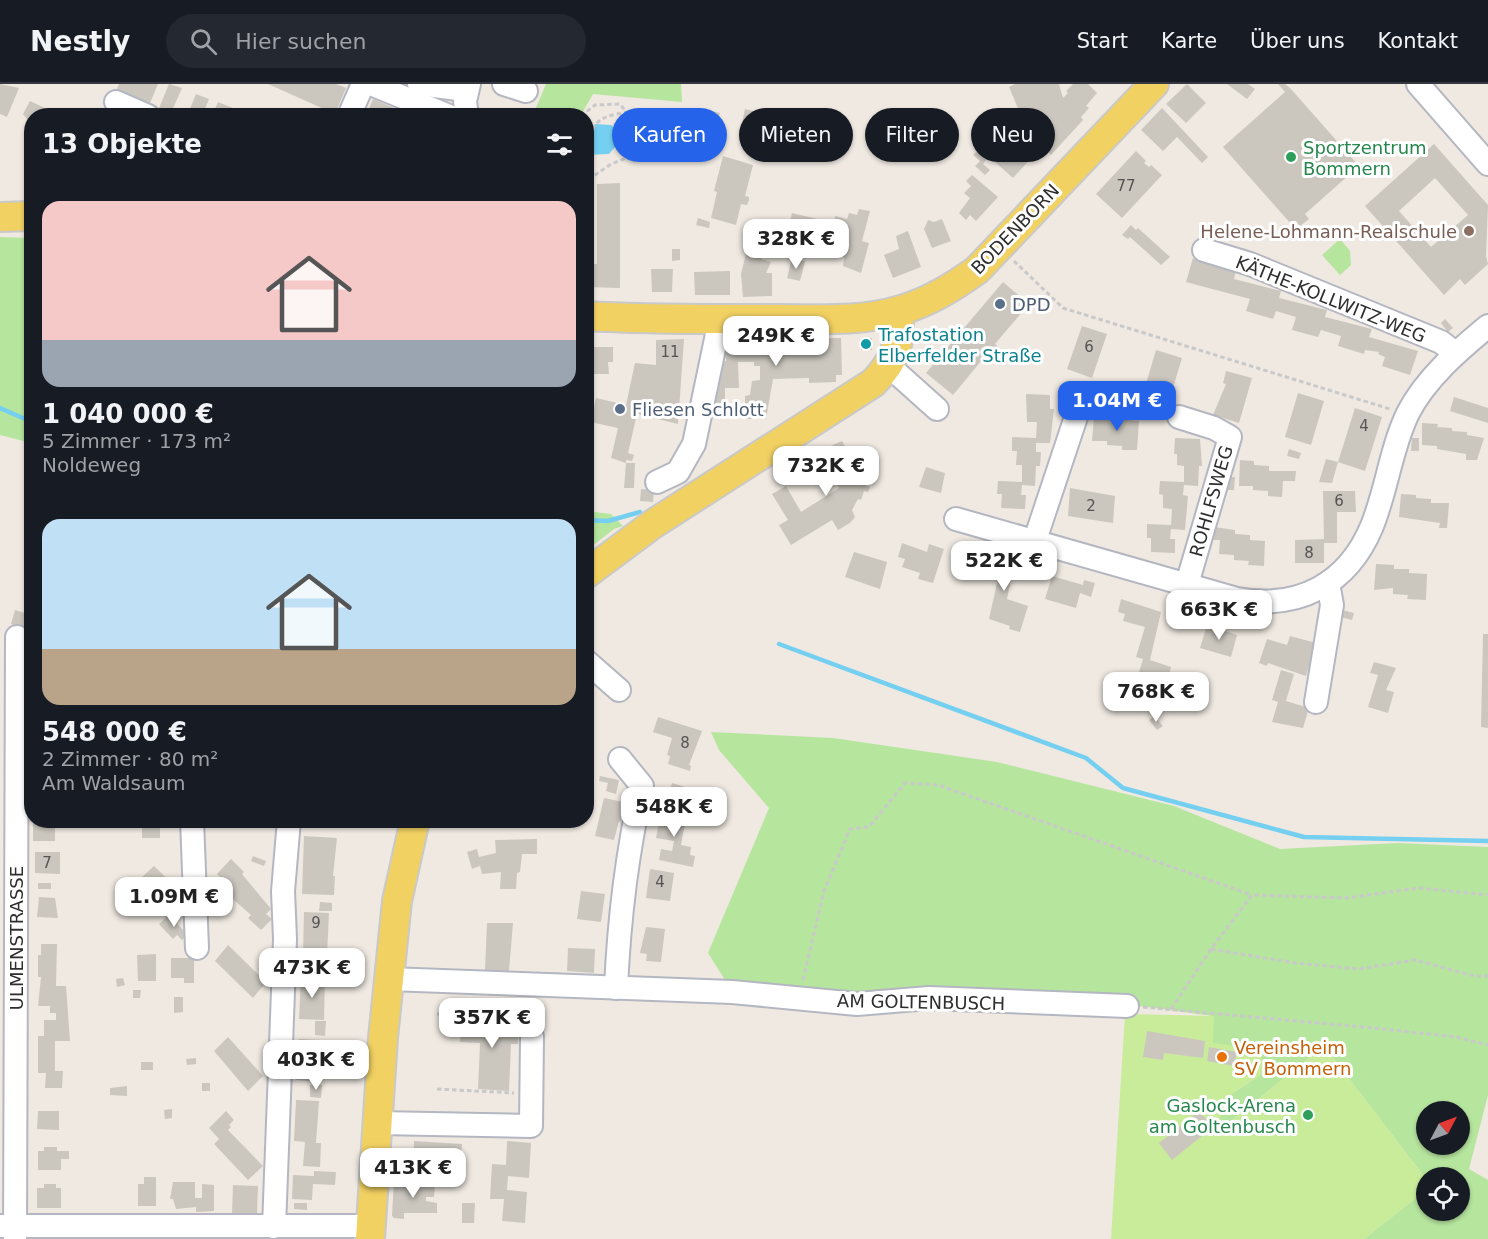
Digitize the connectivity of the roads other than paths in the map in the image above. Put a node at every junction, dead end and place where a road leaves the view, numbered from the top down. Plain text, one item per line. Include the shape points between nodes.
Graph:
1 (363, 84) edge
2 (371, 84) edge
3 (419, 84) edge
4 (462, 84) edge
5 (469, 84) edge
6 (504, 84) edge
7 (1418, 84) edge
8 (1145, 87) edge
9 (526, 91) dead end
10 (116, 102) dead end
11 (130, 108) edge
12 (352, 108) edge
13 (430, 108) edge
14 (466, 108) edge
15 (1488, 164) edge
16 (24, 216) edge
17 (0, 217) edge
18 (1204, 250) dead end
19 (898, 311) junction
20 (594, 316) edge
21 (720, 320) junction
22 (1488, 326) edge
23 (1455, 353) junction
24 (889, 366) junction
25 (1082, 399) dead end
26 (937, 408) dead end
27 (1179, 417) dead end
28 (657, 482) dead end
29 (956, 519) dead end
30 (1035, 540) junction
31 (594, 568) edge
32 (1328, 583) junction
33 (1187, 584) junction
34 (16, 636) edge
35 (594, 668) edge
36 (619, 690) dead end
37 (1316, 702) dead end
38 (620, 759) dead end
39 (192, 828) edge
40 (288, 828) edge
41 (413, 828) edge
42 (197, 948) dead end
43 (389, 979) junction
44 (616, 988) junction
45 (1127, 1006) road end
46 (532, 1037) road end
47 (378, 1123) junction
48 (10, 1230) edge
49 (262, 1231) edge
50 (371, 1232) edge

1 - 12 street
2 - 13 street
3 - 4 street via 458,89
5 - 14 street
6 - 9 street
7 - 15 street
8 - 19 main road, BODENBORN via 1091,151 999,247 955,285
10 - 11 street
16 - 17 main road
18 - 23 street, KÄTHE-KOLLWITZ-WEG via 1250,264 1430,338
19 - 21 main road, BODENBORN via 818,319
19 - 24 main road via 899,343
20 - 21 main road, BODENBORN
21 - 28 street via 694,444 678,472
22 - 23 street
23 - 32 street via 1408,414 1364,543
24 - 26 street
24 - 31 main road via 860,392 653,524
25 - 30 street
27 - 33 street, ROHLFSWEG via 1230,437
29 - 30 street
30 - 33 street
32 - 33 street via 1300,598 1271,603 1237,599
32 - 37 street via 1332,605
34 - 48 street, ULMENSTRASSE
35 - 36 street
38 - 44 street via 642,786 620,911
39 - 42 street
40 - 49 street via 283,891 285,939
41 - 43 main road via 397,901
43 - 44 street, AM GOLTENBUSCH
43 - 47 main road
44 - 45 street, AM GOLTENBUSCH via 800,996 857,1004 928,998
46 - 47 street via 531,1126
47 - 50 main road
48 - 49 street
49 - 50 street

